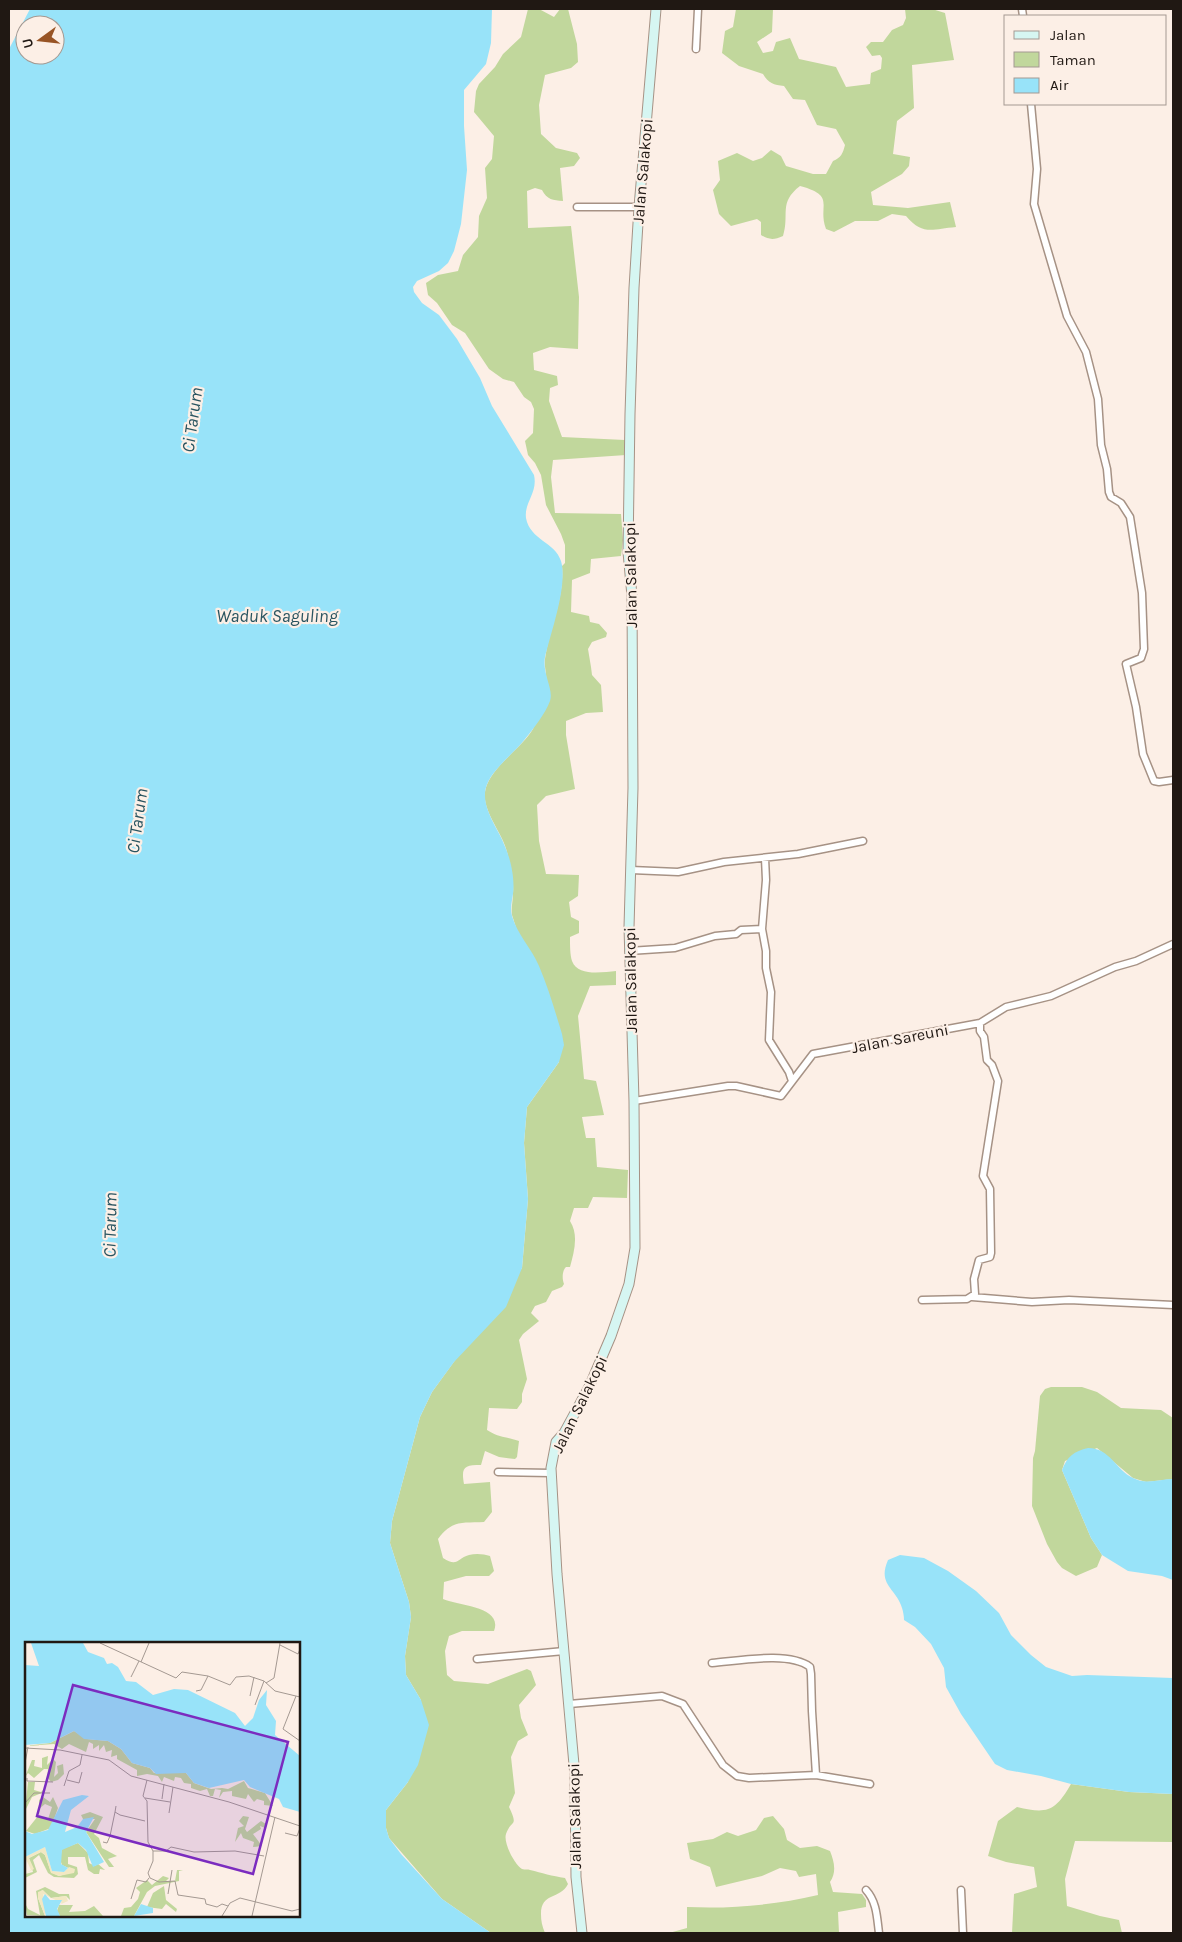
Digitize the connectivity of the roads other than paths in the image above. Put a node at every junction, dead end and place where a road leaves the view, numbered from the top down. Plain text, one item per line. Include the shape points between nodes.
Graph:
1 (656, 9) edge
2 (698, 9) edge
3 (696, 49) dead end
4 (1031, 105) edge
5 (577, 207) dead end
6 (639, 207) junction
7 (1173, 780) edge
8 (863, 840) dead end
9 (764, 858) junction
10 (631, 870) junction
11 (762, 929) junction
12 (1173, 944) edge
13 (629, 951) junction
14 (980, 1023) junction
15 (792, 1081) junction
16 (634, 1101) junction
17 (972, 1297) junction
18 (922, 1300) dead end
19 (1173, 1305) edge
20 (498, 1472) dead end
21 (551, 1473) junction
22 (564, 1651) junction
23 (477, 1659) dead end
24 (712, 1663) dead end
25 (569, 1704) junction
26 (816, 1775) junction
27 (870, 1784) dead end
28 (866, 1890) dead end
29 (961, 1890) dead end
30 (582, 1933) edge
31 (880, 1933) edge
32 (963, 1933) edge

1 - 6 street, Jalan Salakopi
2 - 3 street
4 - 7 street via 1037,169 1034,204 1067,316 1086,352 1098,399 1109,492 1130,517 1142,593 1144,649 1141,658 1126,664 1142,754 1154,780
5 - 6 street
6 - 10 street, Jalan Salakopi via 628,552 632,596
8 - 9 street
9 - 10 street via 678,872
9 - 11 street via 766,880
10 - 13 street, Jalan Salakopi
11 - 13 street via 741,930 736,934 715,936 675,948
11 - 15 street via 771,992 769,1040
12 - 14 street, Jalan Sareuni via 1051,996 1006,1007
13 - 16 street, Jalan Salakopi
14 - 15 street, Jalan Sareuni via 813,1054
14 - 17 street via 987,1060 998,1081 983,1176 990,1189 991,1253 990,1257 979,1260
15 - 16 street, Jalan Sareuni via 780,1096 728,1086
16 - 21 street, Jalan Salakopi via 634,1248 628,1284 590,1385 556,1442
17 - 18 street
17 - 19 street via 1032,1302 1069,1300
20 - 21 street
21 - 22 street, Jalan Salakopi
22 - 23 street
22 - 25 street, Jalan Salakopi
24 - 26 street via 780,1658 800,1661 810,1667
25 - 26 street via 662,1696 673,1699 683,1704 723,1765 737,1776
25 - 30 street, Jalan Salakopi via 575,1776 576,1877
26 - 27 street
28 - 31 street via 875,1906
29 - 32 street

